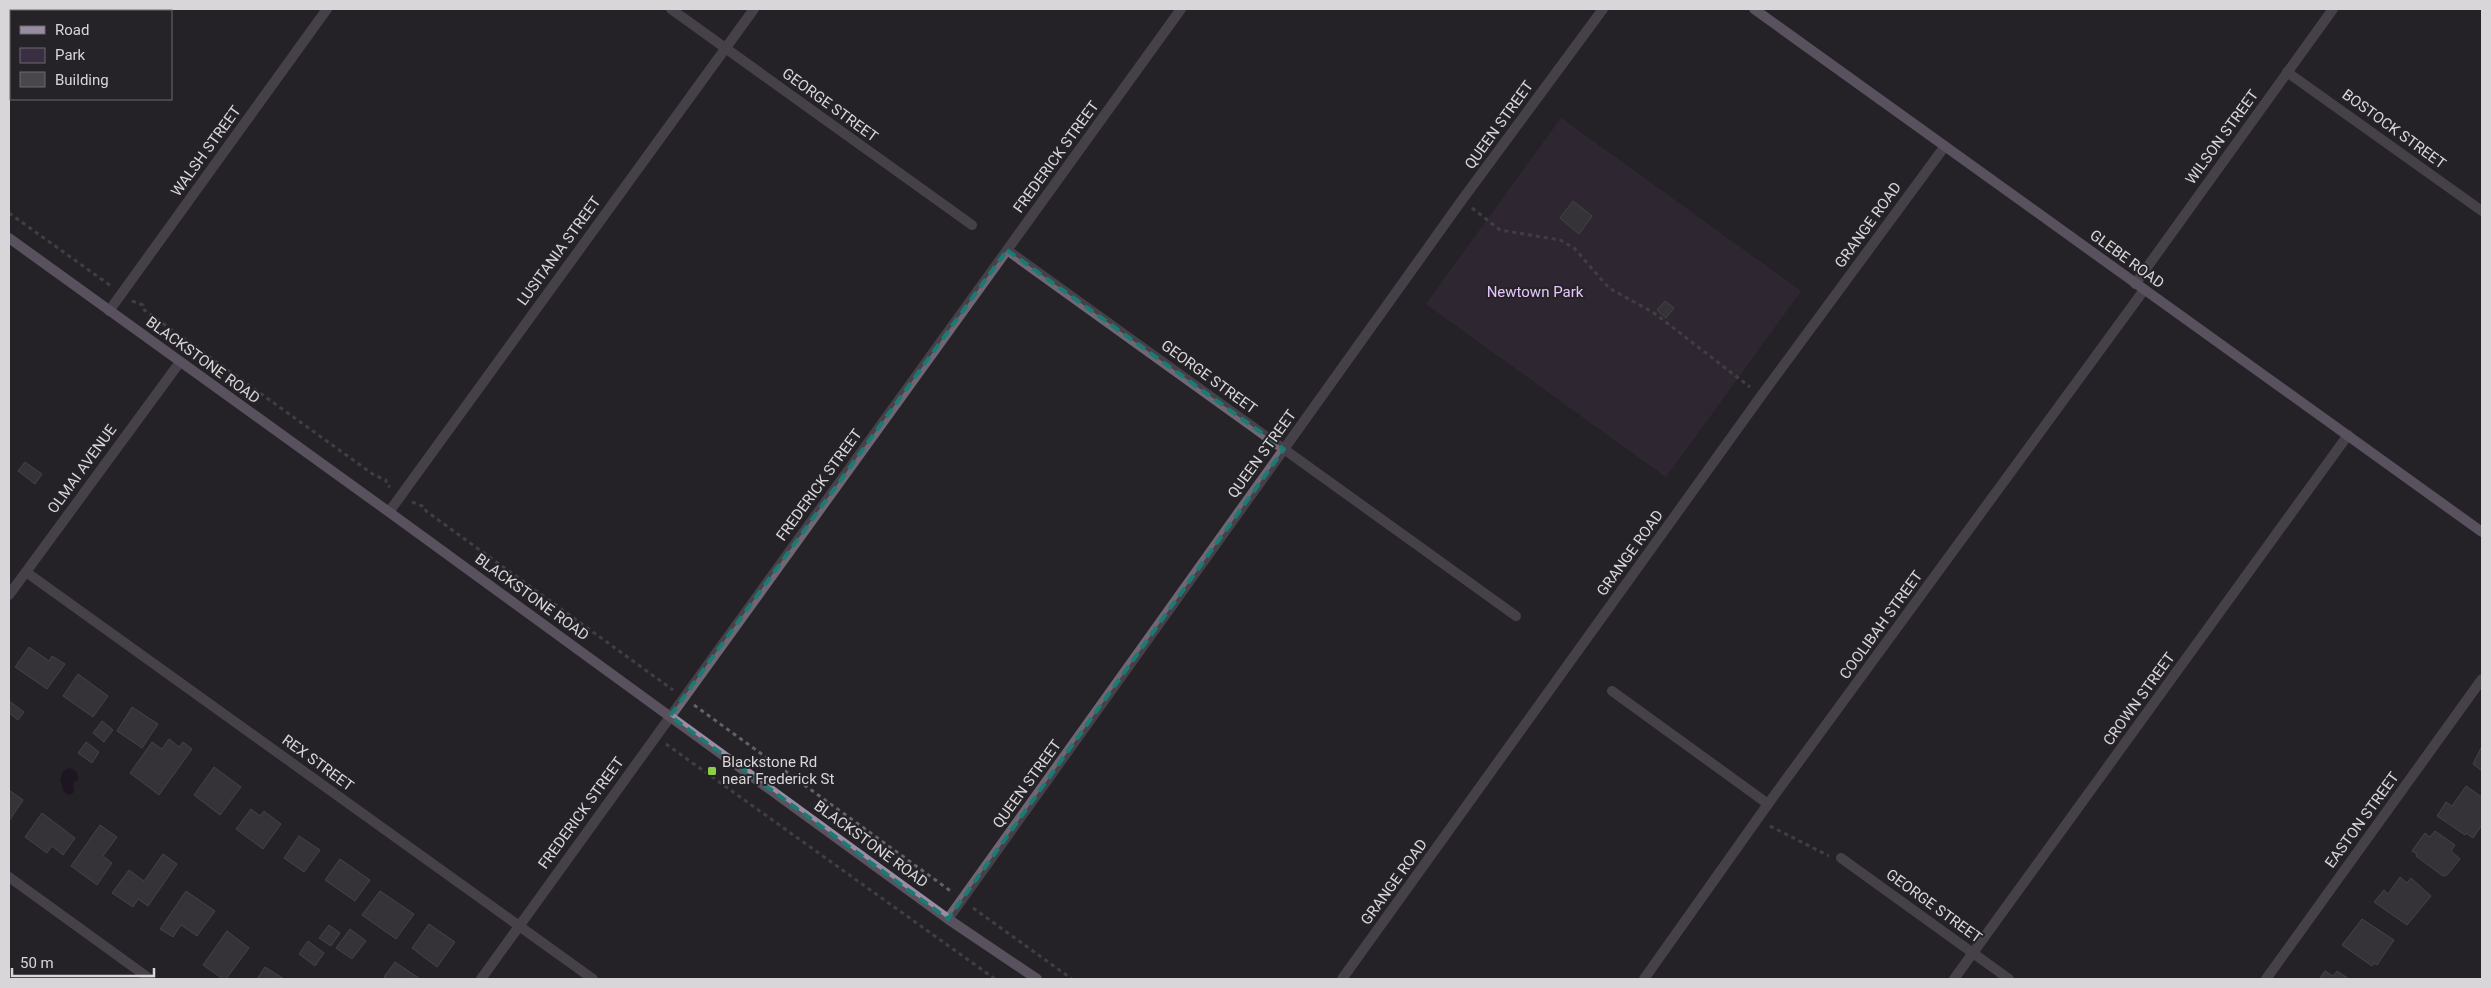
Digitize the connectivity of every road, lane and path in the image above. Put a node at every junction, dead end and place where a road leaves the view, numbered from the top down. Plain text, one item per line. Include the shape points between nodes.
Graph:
1 (327, 9) edge
2 (671, 9) edge
3 (754, 9) edge
4 (1181, 9) edge
5 (1603, 9) edge
6 (2333, 9) edge
7 (1759, 10) edge
8 (726, 48) junction
9 (2287, 72) junction
10 (1945, 146) junction
11 (1462, 200) junction
12 (2482, 211) edge
13 (9, 212) edge
14 (972, 225) dead end
15 (9, 238) edge
16 (1007, 250) junction
17 (2140, 287) junction
18 (122, 293) junction
19 (109, 310) junction
20 (180, 362) junction
21 (1761, 396) junction
22 (2348, 436) junction
23 (1284, 449) junction
24 (401, 494) junction
25 (389, 512) junction
26 (2482, 532) edge
27 (26, 572) junction
28 (9, 595) edge
29 (1516, 616) dead end
30 (2482, 678) edge
31 (1612, 691) dead end
32 (683, 698) junction
33 (670, 716) junction
34 (656, 736) junction
35 (1768, 804) junction
36 (1758, 817) junction
37 (1841, 858) joint
38 (9, 877) edge
39 (962, 900) junction
40 (948, 919) junction
41 (519, 925) junction
42 (1973, 953) junction
43 (150, 979) edge
44 (481, 979) edge
45 (593, 979) edge
46 (995, 979) edge
47 (1037, 979) edge
48 (1072, 979) edge
49 (1342, 979) edge
50 (1644, 979) edge
51 (1954, 979) edge
52 (2009, 979) edge
53 (2266, 979) edge

1 - 18 street, WALSH STREET
2 - 8 street, GEORGE STREET
3 - 8 street, LUSITANIA STREET
4 - 16 street, FREDERICK STREET
5 - 11 street, QUEEN STREET
6 - 9 street, WILSON STREET
7 - 10 main road, GLEBE ROAD
8 - 14 street, GEORGE STREET
8 - 24 street, LUSITANIA STREET
9 - 12 street, BOSTOCK STREET
9 - 17 street, WILSON STREET
10 - 17 main road, GLEBE ROAD
10 - 21 street, GRANGE ROAD
11 - 21 path via 1500,230 1560,240 1574,248 1609,288 1654,312
11 - 23 street, QUEEN STREET
13 - 18 path
15 - 19 main road, BLACKSTONE ROAD
16 - 23 street, GEORGE STREET
16 - 32 street, FREDERICK STREET
17 - 22 main road, GLEBE ROAD
17 - 35 street, COOLIBAH STREET
18 - 19 street, WALSH STREET
18 - 24 path via 374,475 386,480 386,484
19 - 20 main road, BLACKSTONE ROAD
20 - 25 main road, BLACKSTONE ROAD
20 - 27 street, OLMAI AVENUE
21 - 49 street, GRANGE ROAD
22 - 26 main road, GLEBE ROAD
22 - 42 street, CROWN STREET
23 - 29 street, GEORGE STREET
23 - 39 street, QUEEN STREET
24 - 25 street, LUSITANIA STREET
24 - 32 path via 425,507 426,511
25 - 33 main road, BLACKSTONE ROAD
27 - 28 street, OLMAI AVENUE
27 - 41 street, REX STREET
30 - 53 street, EASTON STREET
31 - 35 street
32 - 33 street, FREDERICK STREET
32 - 39 path
33 - 34 street, FREDERICK STREET
33 - 40 main road, BLACKSTONE ROAD
34 - 41 street, FREDERICK STREET
34 - 46 path via 880,900
35 - 36 street, COOLIBAH STREET
36 - 37 path via 1835,859
36 - 50 street, COOLIBAH STREET
37 - 42 street, GEORGE STREET
38 - 43 street
39 - 40 street, QUEEN STREET
39 - 48 path
40 - 47 main road, BLACKSTONE ROAD
41 - 44 street, FREDERICK STREET
41 - 45 street, REX STREET
42 - 51 street, CROWN STREET
42 - 52 street, GEORGE STREET

